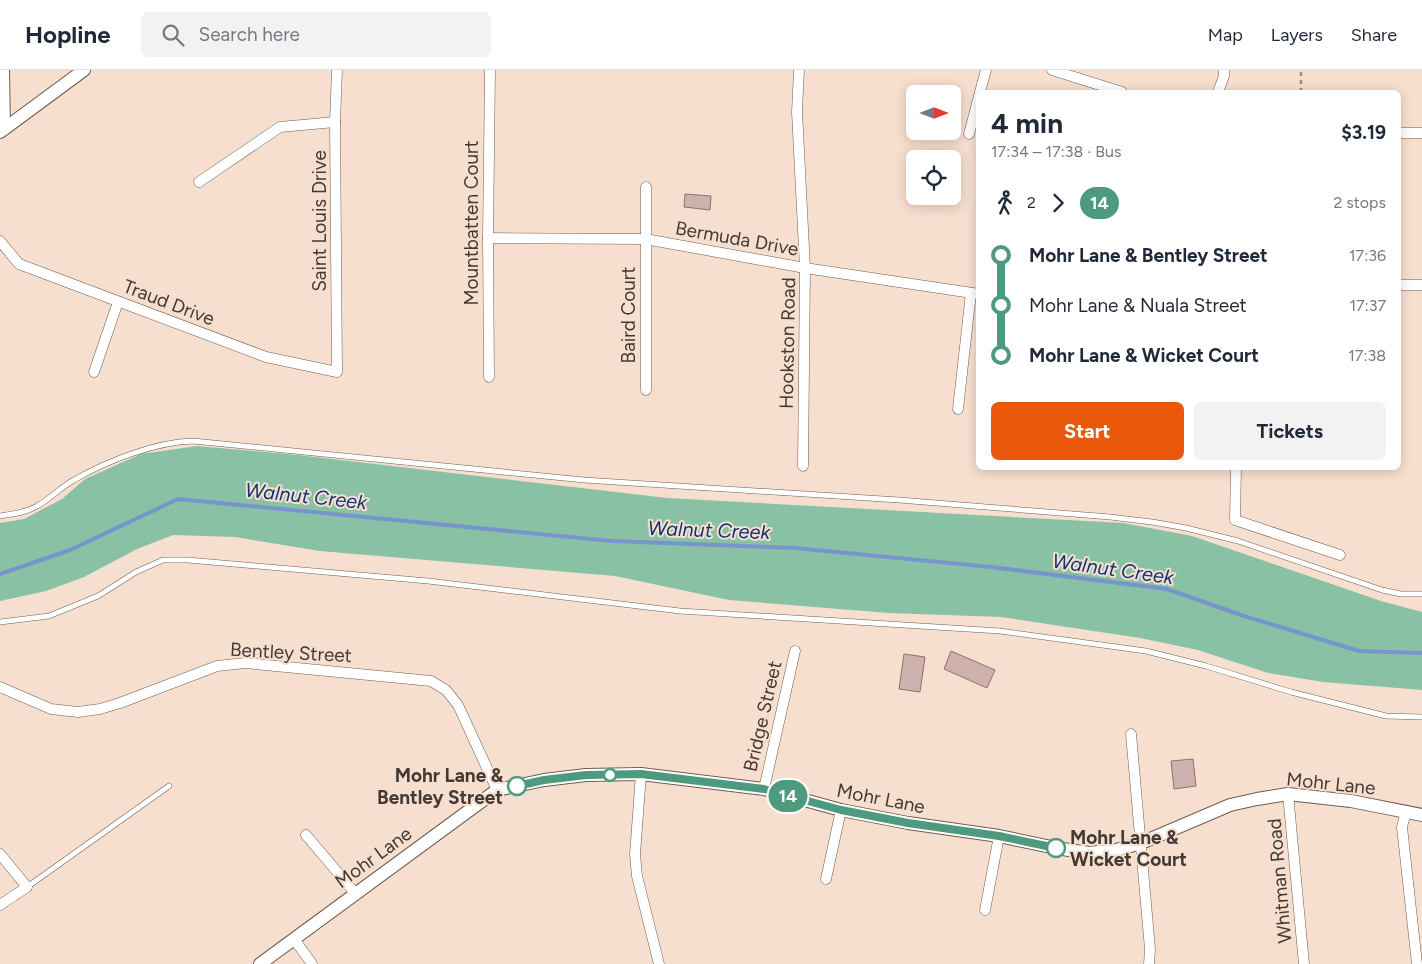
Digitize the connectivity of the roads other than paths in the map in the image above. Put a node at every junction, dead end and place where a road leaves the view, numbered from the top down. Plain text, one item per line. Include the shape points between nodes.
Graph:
1 (4, 70) edge
2 (84, 70) edge
3 (336, 70) edge
4 (490, 70) edge
5 (799, 70) edge
6 (986, 70) edge
7 (1052, 70) edge
8 (1224, 70) edge
9 (1075, 73) edge
10 (981, 90) edge
11 (1117, 90) edge
12 (1219, 90) edge
13 (976, 106) edge
14 (335, 122) junction
15 (2, 130) edge
16 (1401, 133) edge
17 (1422, 133) edge
18 (968, 134) dead end
19 (199, 182) dead end
20 (646, 187) dead end
21 (488, 238) junction
22 (644, 239) junction
23 (0, 241) edge
24 (805, 268) junction
25 (1401, 285) edge
26 (1422, 285) edge
27 (975, 293) edge
28 (118, 302) junction
29 (94, 372) dead end
30 (337, 372) joint
31 (490, 377) dead end
32 (646, 390) dead end
33 (958, 409) dead end
34 (803, 466) dead end
35 (1236, 470) edge
36 (0, 516) edge
37 (1340, 555) dead end
38 (1422, 594) edge
39 (0, 622) edge
40 (795, 651) dead end
41 (0, 687) edge
42 (1422, 716) edge
43 (1131, 734) dead end
44 (641, 774) junction
45 (169, 786) dead end
46 (764, 789) junction
47 (497, 790) junction
48 (1288, 794) junction
49 (841, 810) junction
50 (1406, 811) junction
51 (1422, 815) edge
52 (306, 835) dead end
53 (999, 836) junction
54 (1141, 843) junction
55 (0, 854) edge
56 (826, 878) dead end
57 (27, 887) junction
58 (355, 893) junction
59 (0, 905) edge
60 (985, 910) dead end
61 (294, 939) junction
62 (260, 964) edge
63 (312, 964) edge
64 (659, 964) edge
65 (1149, 964) edge
66 (1304, 964) edge
67 (1417, 964) edge

1 - 15 street
2 - 15 street
3 - 14 street, Saint Louis Drive
4 - 21 street, Mountbatten Court
5 - 24 street, Hookston Road via 797,112
6 - 10 street
7 - 9 street
8 - 12 street
9 - 11 street
13 - 18 street
14 - 19 street via 280,127
14 - 30 street, Saint Louis Drive
16 - 17 street
20 - 22 street, Baird Court
21 - 22 street, Bermuda Drive
21 - 31 street, Mountbatten Court
22 - 24 street, Bermuda Drive
22 - 32 street, Baird Court
23 - 28 street, Traud Drive via 19,264
24 - 27 street, Bermuda Drive
24 - 34 street, Hookston Road
25 - 26 street
27 - 33 street
28 - 29 street
28 - 30 street, Traud Drive via 266,357
35 - 37 street via 1235,520
36 - 38 lane via 36,507 93,469 157,445 193,441 584,480 899,500 1144,521 1238,541 1382,590
39 - 42 lane via 49,616 98,596 136,572 163,560 188,560 428,581 680,611 1000,631 1146,651 1386,716
40 - 46 street, Bridge Street
41 - 47 street, Bentley Street via 51,709 78,712 100,709 217,666 245,663 431,681 446,690 458,705
43 - 54 street
44 - 46 street, Mohr Lane
44 - 47 street, Mohr Lane via 586,775
44 - 64 street via 636,876
45 - 57 lane
46 - 49 street, Mohr Lane
47 - 58 street, Mohr Lane
48 - 50 street, Mohr Lane
48 - 54 street, Mohr Lane via 1230,805
48 - 66 street, Whitman Road
49 - 53 street, Mohr Lane
49 - 56 street
50 - 51 street, Mohr Lane
50 - 67 street via 1402,827
52 - 58 street
53 - 54 street, Mohr Lane via 1089,853
53 - 60 street
54 - 65 street
55 - 57 street
57 - 59 street
58 - 61 street, Mohr Lane
61 - 62 street, Mohr Lane
61 - 63 street

